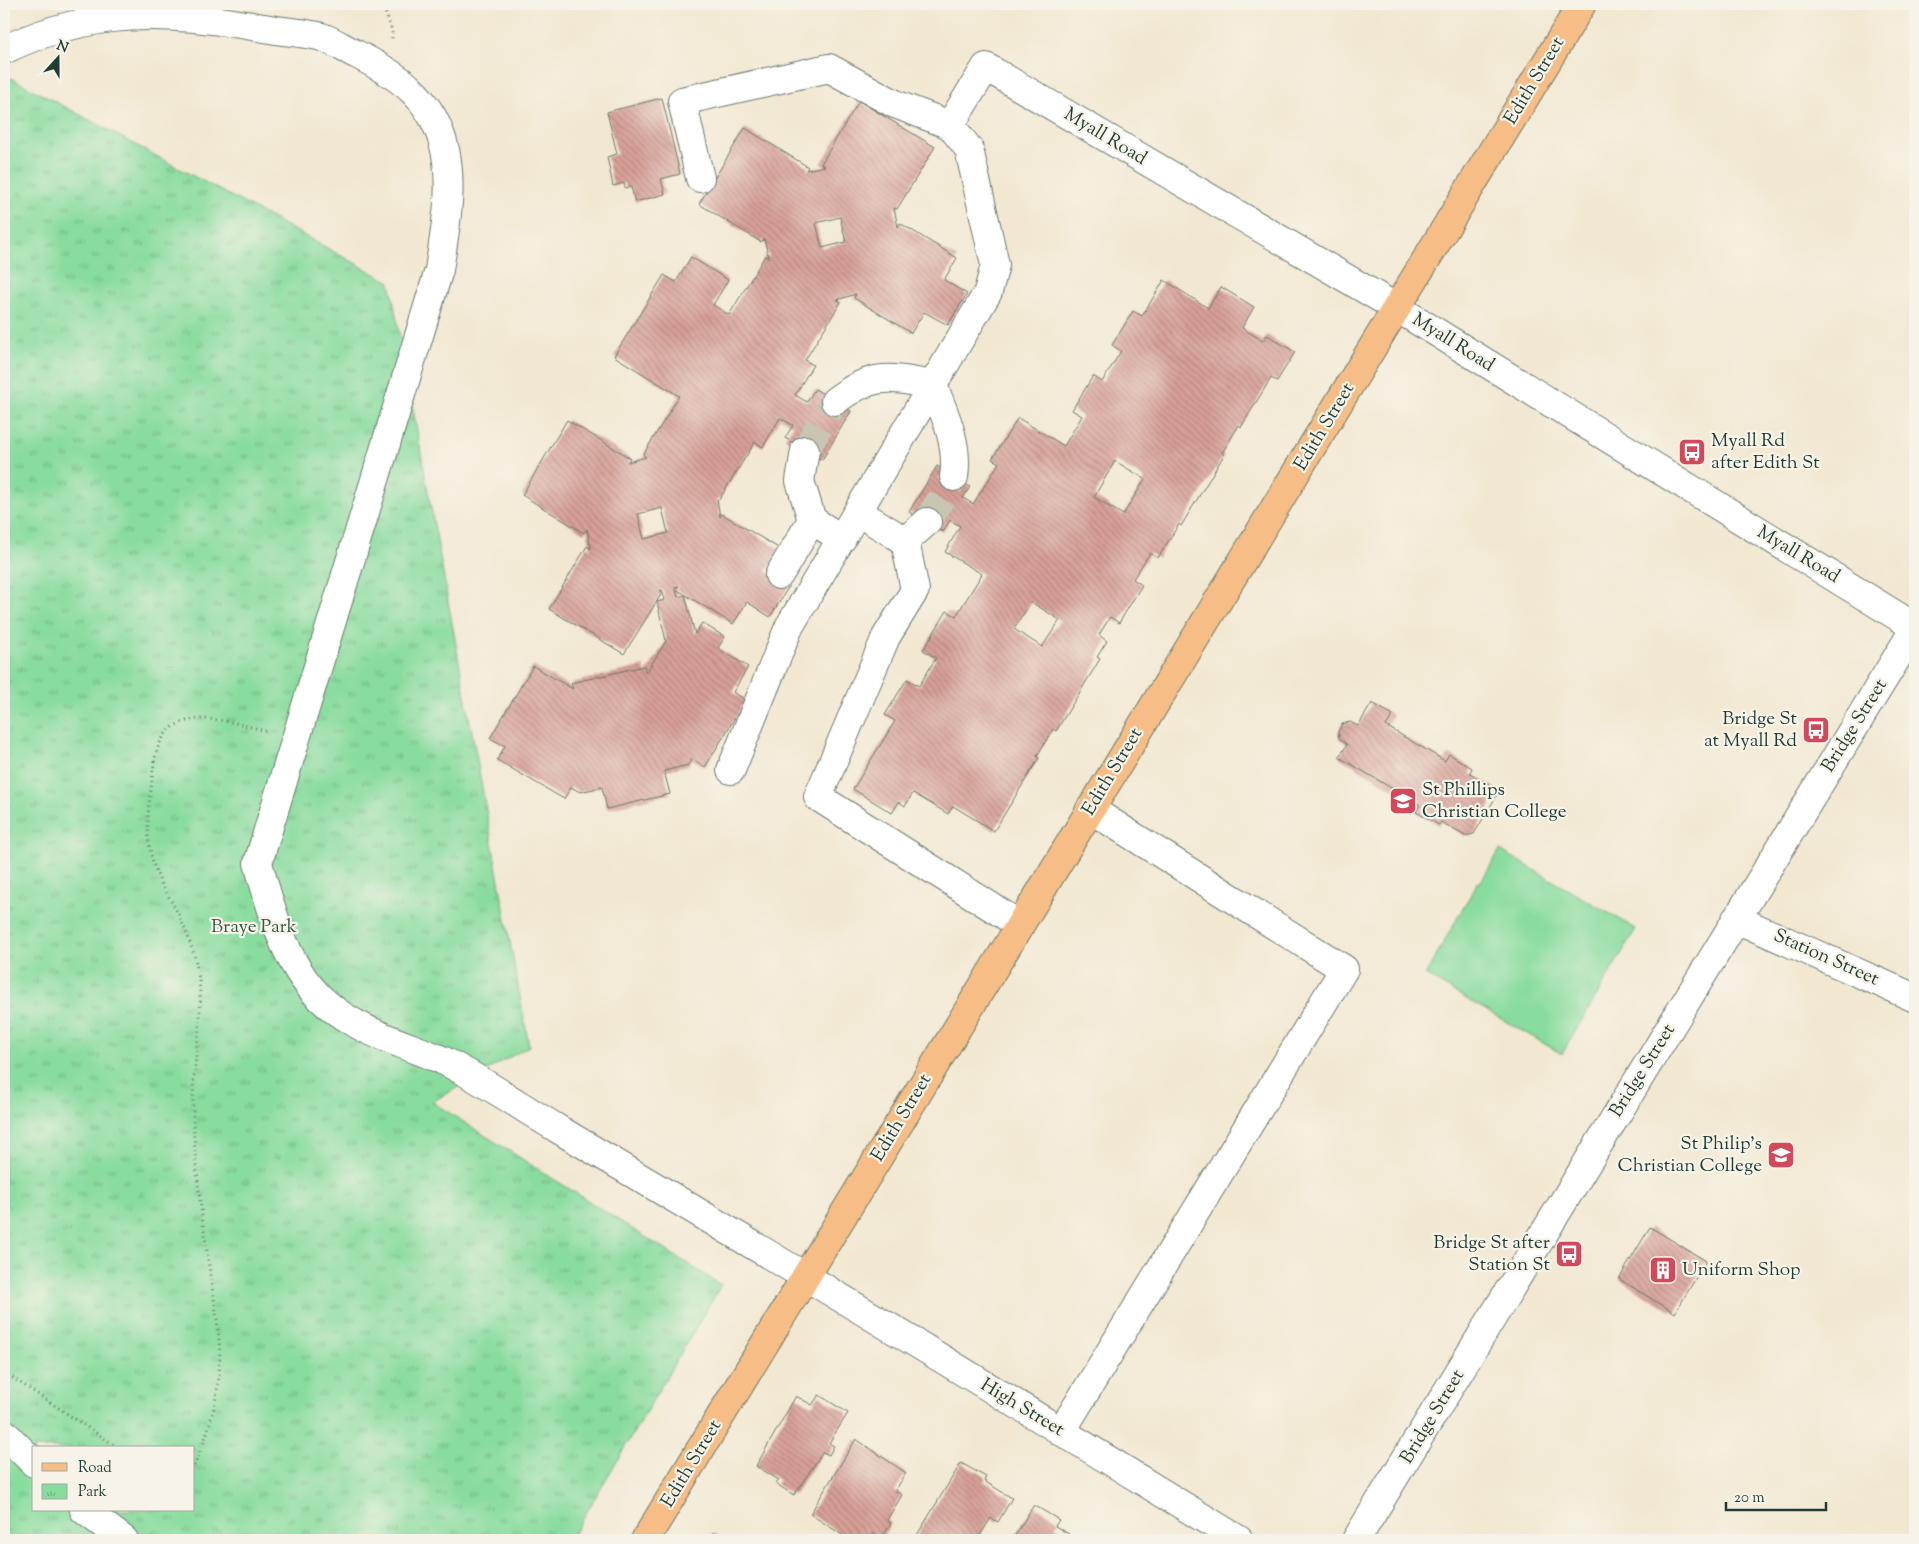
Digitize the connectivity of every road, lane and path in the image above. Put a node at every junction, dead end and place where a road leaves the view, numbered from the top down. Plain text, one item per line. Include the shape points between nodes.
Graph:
1 (9, 4) edge
2 (1582, 4) edge
3 (4, 11) edge
4 (4, 50) edge
5 (950, 126) junction
6 (700, 178) dead end
7 (1397, 308) junction
8 (933, 385) junction
9 (835, 401) tunnel mouth
10 (805, 450) tunnel mouth
11 (954, 477) tunnel mouth
12 (858, 512) junction
13 (812, 520) junction
14 (927, 522) tunnel mouth
15 (842, 539) junction
16 (905, 541) junction
17 (780, 575) dead end
18 (1915, 627) edge
19 (295, 738) junction
20 (731, 770) dead end
21 (1090, 809) junction
22 (1736, 919) junction
23 (1020, 925) junction
24 (1915, 998) edge
25 (806, 1276) junction
26 (4, 1372) edge
27 (4, 1432) edge
28 (1062, 1432) junction
29 (116, 1446) edge
30 (32, 1461) edge
31 (195, 1464) edge
32 (87, 1512) edge
33 (124, 1540) edge
34 (645, 1540) edge
35 (1238, 1540) edge
36 (1356, 1540) edge

1 - 3 path
2 - 7 main road, Edith Street
4 - 19 street, High Street via 68,26 158,16 211,19 323,38 391,72 416,93 432,116 443,142 448,172 439,270
5 - 6 street via 895,104 829,68 682,101
5 - 7 street, Myall Road via 986,67
5 - 8 street via 969,149 995,265 988,292
7 - 18 street, Myall Road
7 - 21 main road, Edith Street
8 - 9 street via 890,377 855,386
8 - 11 street via 952,434 956,464
8 - 12 street
10 - 13 street via 800,481
12 - 15 street
12 - 16 street
13 - 15 street
13 - 17 street
14 - 16 street
15 - 20 street via 789,627
16 - 23 street via 915,590 886,637 818,797
18 - 22 street, Bridge Street
19 - 25 street, High Street via 258,864 284,941 300,972 320,998 345,1018 445,1061
19 - 31 path via 220,720 194,719 174,727 160,744 155,757 147,818 148,840 153,863 184,927 198,973 200,1019 193,1100 198,1181 220,1340 214,1408
21 - 23 main road, Edith Street
21 - 28 street via 1344,969
22 - 24 street, Station Street
22 - 36 street, Bridge Street
23 - 25 main road, Edith Street
25 - 28 street, High Street
25 - 34 main road, Edith Street
26 - 29 path
27 - 30 street
28 - 35 street, High Street
32 - 33 street

